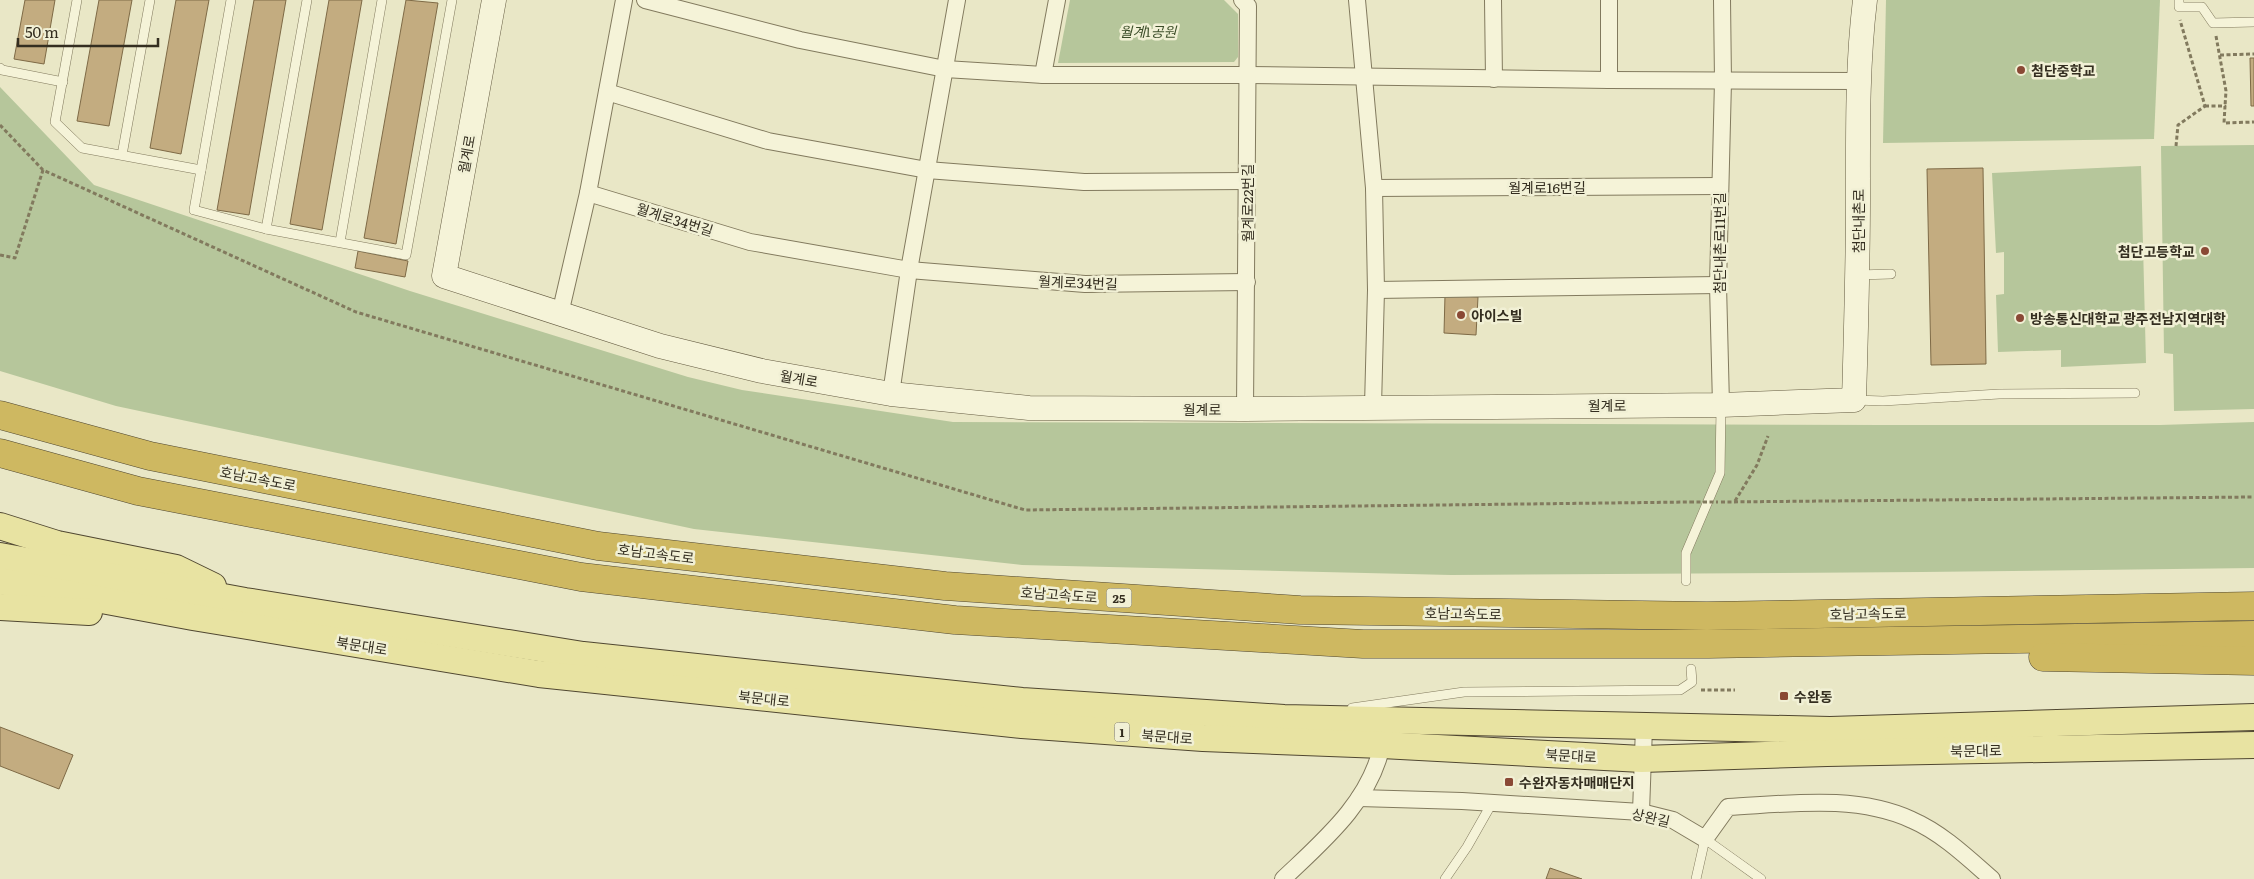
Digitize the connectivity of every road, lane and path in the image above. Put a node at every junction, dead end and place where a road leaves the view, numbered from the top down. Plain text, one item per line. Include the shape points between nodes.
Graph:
1 (77, 0) edge
2 (150, 0) edge
3 (231, 0) edge
4 (307, 0) edge
5 (382, 0) edge
6 (452, 0) edge
7 (494, 0) edge
8 (624, 0) edge
9 (645, 0) edge
10 (957, 0) edge
11 (1057, 0) edge
12 (1242, 0) edge
13 (1357, 0) edge
14 (1494, 0) edge
15 (1609, 0) edge
16 (1722, 0) edge
17 (1856, 0) edge
18 (1865, 0) edge
19 (2179, 4) edge
20 (2254, 22) edge
21 (2213, 23) junction
22 (1860, 41) junction
23 (2254, 54) edge
24 (2220, 55) junction
25 (0, 68) edge
26 (945, 69) junction
27 (1248, 74) junction
28 (1043, 75) junction
29 (1364, 77) junction
30 (1494, 78) junction
31 (1609, 80) junction
32 (1723, 81) junction
33 (1858, 81) junction
34 (63, 82) junction
35 (607, 92) junction
36 (2205, 106) junction
37 (2225, 106) junction
38 (2254, 122) edge
39 (2176, 146) dead end
40 (122, 155) junction
41 (43, 170) dead end
42 (201, 170) junction
43 (927, 170) junction
44 (1247, 181) junction
45 (1719, 186) junction
46 (1374, 188) junction
47 (588, 193) junction
48 (266, 228) junction
49 (340, 242) junction
50 (0, 254) edge
51 (909, 270) junction
52 (1891, 274) dead end
53 (1858, 275) junction
54 (1247, 282) junction
55 (1718, 285) junction
56 (1376, 290) junction
57 (560, 314) junction
58 (2135, 393) dead end
59 (891, 394) junction
60 (1854, 400) junction
61 (1721, 405) junction
62 (1373, 406) junction
63 (1245, 409) junction
64 (0, 415) edge
65 (1768, 436) dead end
66 (0, 453) edge
67 (2254, 497) edge
68 (1690, 502) dead end
69 (1734, 502) junction
70 (0, 526) edge
71 (0, 556) edge
72 (0, 581) edge
73 (1686, 581) dead end
74 (245, 601) junction
75 (2254, 606) edge
76 (0, 607) edge
77 (193, 618) junction
78 (2254, 635) edge
79 (1709, 644) junction
80 (2254, 661) edge
81 (1691, 668) dead end
82 (1680, 690) junction
83 (1735, 690) dead end
84 (2254, 717) edge
85 (1284, 718) junction
86 (1644, 727) junction
87 (1382, 745) junction
88 (2254, 745) edge
89 (1642, 759) junction
90 (1359, 798) junction
91 (1492, 803) junction
92 (1640, 812) junction
93 (1705, 839) junction
94 (1283, 879) edge
95 (1445, 879) edge
96 (1696, 879) edge
97 (1761, 879) edge
98 (1992, 879) edge

1 - 34 lane
2 - 40 lane
3 - 42 lane
4 - 48 lane
5 - 49 lane
6 - 49 lane via 406,255
7 - 57 street, 월계로 via 444,276
8 - 35 street
9 - 26 street via 800,40
10 - 26 street
11 - 28 street
12 - 27 street, 월계로22번길 via 1248,6
13 - 29 street
14 - 30 street
15 - 31 street
16 - 32 street, 첨단내촌로11번길
17 - 22 street
18 - 22 street
19 - 21 lane via 2202,7
19 - 36 path via 2180,21
20 - 21 lane
21 - 24 path
22 - 33 street, 첨단내촌로
23 - 24 path
24 - 37 path
25 - 34 lane
26 - 28 street
26 - 43 street
27 - 28 street
27 - 29 street
27 - 44 street, 월계로22번길
29 - 30 street
29 - 46 street
30 - 31 street
31 - 32 street
32 - 33 street
32 - 45 street, 첨단내촌로11번길
33 - 53 street, 첨단내촌로
34 - 40 lane via 55,122 82,148
35 - 43 street via 768,141
35 - 47 street
36 - 37 path
36 - 39 path via 2178,125
37 - 38 path via 2224,122
40 - 42 lane
41 - 50 path via 14,258
42 - 48 lane via 194,210
43 - 44 street via 1084,182
43 - 51 street
44 - 54 street, 월계로22번길
45 - 46 street, 월계로16번길
45 - 55 street, 첨단내촌로11번길
46 - 56 street
47 - 51 street, 월계로34번길 via 750,242
47 - 57 street
48 - 49 lane
51 - 54 street, 월계로34번길 via 1086,284
51 - 59 street
52 - 53 lane
53 - 60 street, 첨단내촌로
54 - 63 street, 월계로22번길
55 - 56 street
55 - 61 street, 첨단내촌로11번길
56 - 62 street
57 - 59 street, 월계로 via 660,346 762,372
58 - 60 lane
59 - 63 street, 월계로 via 1029,408
60 - 61 street, 월계로
61 - 62 street, 월계로
61 - 73 lane via 1720,473 1686,553
62 - 63 street, 월계로
64 - 75 highway, 호남고속도로 / 25 via 150,456 598,546 945,586 1300,610 1707,616
65 - 69 path via 1756,465
66 - 79 highway, 호남고속도로 via 138,492 581,577 955,620 1363,644
67 - 69 path
68 - 69 path, bridge
70 - 74 main road via 56,544 176,568
71 - 74 main road, 북문대로 / 1
72 - 77 main road, 북문대로 / 1
74 - 85 main road, 북문대로 / 1 via 583,655 1022,701
76 - 77 main road
77 - 87 main road, 북문대로 / 1 via 558,676 1022,725 1203,738
78 - 79 highway, 호남고속도로
79 - 80 highway via 1848,658 2062,656
81 - 82 lane via 1692,682
82 - 83 path
82 - 85 lane via 1464,692
84 - 86 main road, 북문대로 / 1 via 1830,730
85 - 86 main road, 북문대로 / 1
86 - 89 street
87 - 89 main road, 북문대로 / 1
87 - 90 street via 1377,766
88 - 89 main road, 북문대로 / 1
89 - 92 street
90 - 91 street, 상완길
90 - 94 street via 1330,834
91 - 92 street, 상완길
91 - 95 lane
92 - 93 street, 상완길 via 1672,820
93 - 96 lane
93 - 97 lane
93 - 98 street via 1728,807 1805,803 1856,805 1883,809 1922,825 1965,855

